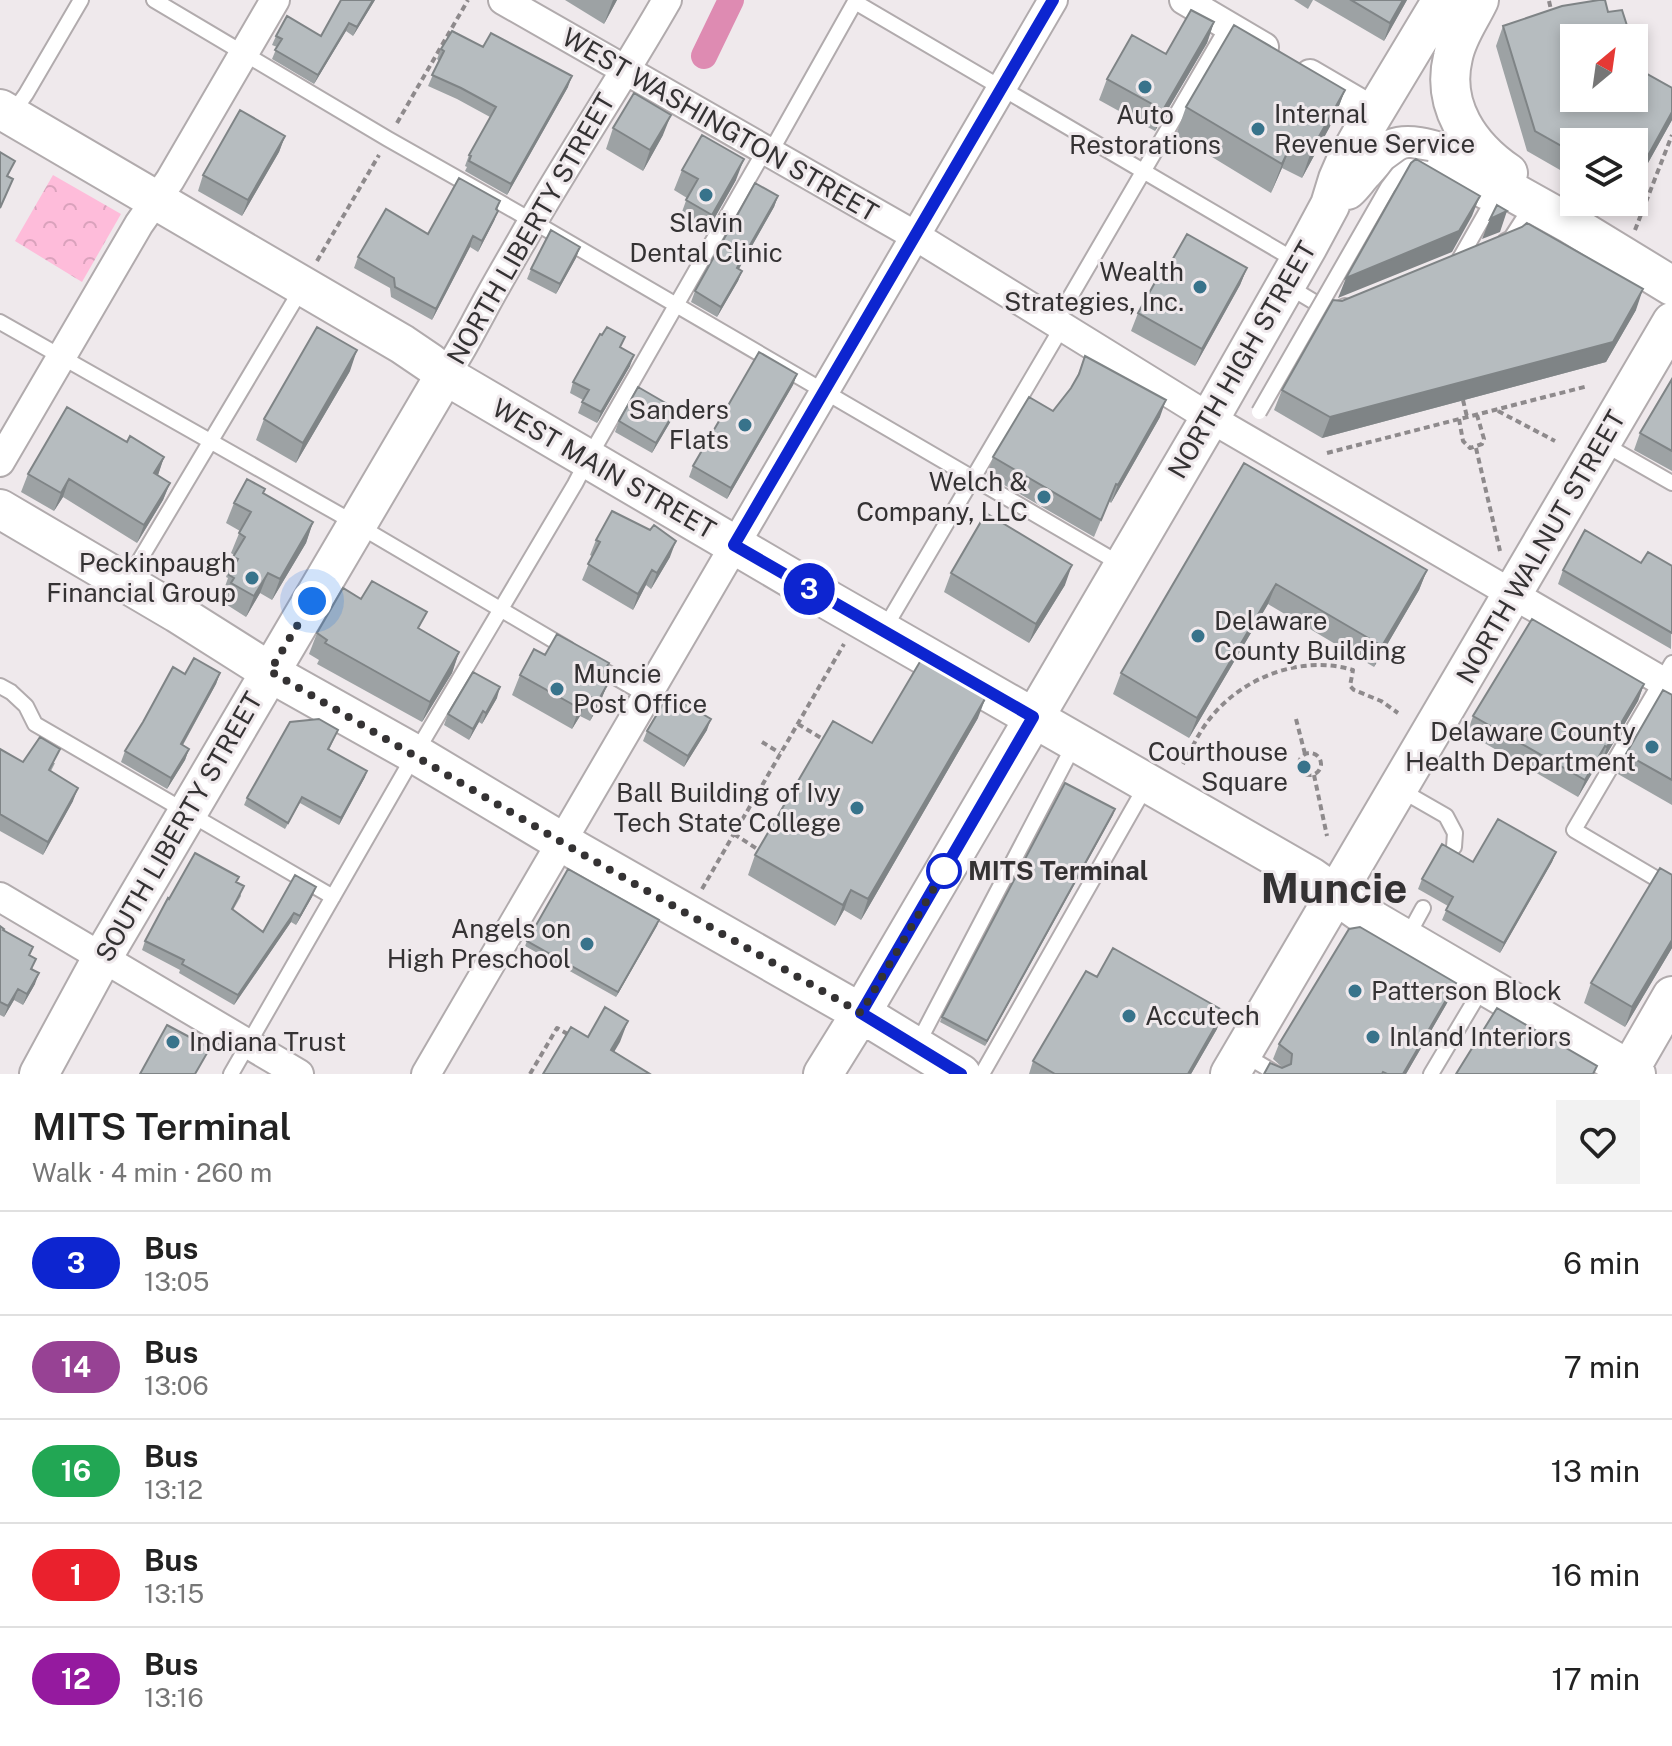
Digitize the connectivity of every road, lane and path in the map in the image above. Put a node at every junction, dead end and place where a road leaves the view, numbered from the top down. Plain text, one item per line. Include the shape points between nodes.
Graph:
1 (81, 0) edge
2 (154, 0) edge
3 (275, 0) edge
4 (503, 0) edge
5 (667, 0) edge
6 (1053, 0) edge
7 (1184, 0) edge
8 (1442, 0) edge
9 (1479, 0) edge
10 (1550, 0) edge
11 (855, 1) edge
12 (1228, 26) junction
13 (1554, 26) edge
14 (243, 53) junction
15 (625, 69) junction
16 (1002, 89) junction
17 (5, 112) edge
18 (1375, 112) junction
19 (1672, 135) edge
20 (767, 152) junction
21 (1143, 171) junction
22 (1509, 197) junction
23 (156, 200) junction
24 (1330, 205) junction
25 (533, 222) junction
26 (1572, 225) junction
27 (914, 235) junction
28 (1633, 236) dead end
29 (1292, 273) junction
30 (303, 286) junction
31 (1672, 286) edge
32 (1359, 300) edge
33 (675, 306) junction
34 (0, 322) edge
35 (1672, 322) edge
36 (1058, 325) junction
37 (63, 356) junction
38 (445, 375) junction
39 (1588, 386) dead end
40 (824, 392) junction
41 (1463, 400) edge
42 (1496, 409) junction
43 (1477, 415) junction
44 (1467, 417) junction
45 (1210, 418) junction
46 (1459, 419) junction
47 (1244, 438) junction
48 (211, 441) junction
49 (1555, 441) dead end
50 (1602, 442) junction
51 (1476, 448) junction
52 (1327, 453) dead end
53 (588, 459) junction
54 (0, 462) edge
55 (972, 477) junction
56 (1672, 483) edge
57 (0, 509) edge
58 (356, 524) junction
59 (734, 545) junction
60 (1500, 551) dead end
61 (1123, 565) junction
62 (126, 583) junction
63 (1513, 594) junction
64 (500, 609) junction
65 (883, 631) junction
66 (846, 642) dead end
67 (270, 671) junction
68 (1669, 677) edge
69 (0, 686) edge
70 (646, 695) junction
71 (1398, 713) dead end
72 (1033, 717) junction
73 (1296, 719) dead end
74 (798, 724) junction
75 (826, 741) edge
76 (762, 742) dead end
77 (1076, 742) junction
78 (781, 753) junction
79 (415, 754) junction
80 (1305, 754) junction
81 (1183, 764) dead end
82 (1314, 775) junction
83 (1147, 784) junction
84 (1398, 789) junction
85 (188, 812) junction
86 (734, 834) junction
87 (1327, 836) dead end
88 (560, 841) junction
89 (1454, 847) edge
90 (762, 852) edge
91 (1672, 888) edge
92 (698, 896) dead end
93 (1336, 896) junction
94 (0, 897) edge
95 (333, 897) junction
96 (102, 958) junction
97 (1484, 985) junction
98 (1672, 996) edge
99 (861, 1013) junction
100 (570, 1036) edge
101 (249, 1044) junction
102 (916, 1047) junction
103 (1236, 1064) edge
104 (1631, 1073) edge
105 (39, 1074) edge
106 (231, 1074) edge
107 (299, 1074) edge
108 (426, 1074) edge
109 (530, 1074) edge
110 (823, 1074) edge
111 (961, 1074) edge
112 (982, 1074) edge
113 (1277, 1074) edge
114 (1431, 1074) edge

1 - 17 lane via 26,94
2 - 14 lane
3 - 14 street
4 - 15 street, WEST WASHINGTON STREET
5 - 15 street, NORTH LIBERTY STREET
6 - 16 street
7 - 12 street
8 - 18 main road, NORTH HIGH STREET
9 - 26 main road via 1452,59 1460,121 1474,144
10 - 13 path
11 - 16 lane
11 - 20 lane
12 - 18 street
12 - 21 lane
14 - 23 street
14 - 25 lane
15 - 20 street, WEST WASHINGTON STREET
15 - 25 street, NORTH LIBERTY STREET
16 - 21 lane
16 - 27 street
17 - 23 main road, WEST MAIN STREET
18 - 24 main road, NORTH HIGH STREET via 1345,163
19 - 28 path
20 - 27 street, WEST WASHINGTON STREET
20 - 33 lane
21 - 29 lane
21 - 36 lane
22 - 22 lane via 1511,238 1452,262
22 - 24 main road via 1443,153 1396,145
22 - 26 main road
22 - 47 lane, bridge via 1482,201 1420,167 1409,166 1398,174
23 - 30 main road, WEST MAIN STREET
23 - 37 street
24 - 29 main road, NORTH HIGH STREET
25 - 33 lane
25 - 38 street, NORTH LIBERTY STREET
26 - 31 main road
27 - 36 street, WEST WASHINGTON STREET
27 - 40 street
29 - 32 lane via 1331,312
29 - 45 main road, NORTH HIGH STREET
30 - 38 main road, WEST MAIN STREET
30 - 48 lane
33 - 40 lane
33 - 53 lane
34 - 37 lane
35 - 50 main road, NORTH WALNUT STREET
36 - 45 street, WEST WASHINGTON STREET
36 - 55 lane
37 - 48 lane
37 - 54 street
38 - 53 main road, WEST MAIN STREET
38 - 58 main road, SOUTH LIBERTY STREET
39 - 42 path
40 - 55 lane
40 - 59 street
41 - 44 path
42 - 43 path
42 - 49 path
43 - 44 path
43 - 51 path via 1484,439
44 - 46 path
45 - 47 street, WEST WASHINGTON STREET
45 - 61 main road, NORTH HIGH STREET
46 - 51 path via 1463,441
46 - 52 path
47 - 63 street, WEST WASHINGTON STREET
48 - 58 lane
48 - 62 lane
50 - 56 lane
50 - 63 main road, NORTH WALNUT STREET
51 - 60 path
53 - 59 main road, WEST MAIN STREET
53 - 64 lane
55 - 61 lane
55 - 65 lane
57 - 62 main road
58 - 64 lane
58 - 67 main road, SOUTH LIBERTY STREET
59 - 65 main road, WEST MAIN STREET
59 - 70 street
61 - 72 main road, NORTH HIGH STREET
62 - 67 main road
63 - 68 street, WEST WASHINGTON STREET
63 - 84 main road, NORTH WALNUT STREET
64 - 70 lane
64 - 79 lane
65 - 72 main road, WEST MAIN STREET
66 - 74 path
67 - 79 main road
67 - 85 main road, SOUTH LIBERTY STREET
68 - 91 lane via 1574,830
69 - 85 lane via 26,706 35,724
70 - 88 street
71 - 81 path via 1354,690 1353,670 1311,665 1283,670 1257,679 1229,700 1208,721
72 - 77 main road, WEST MAIN STREET
72 - 99 main road, NORTH HIGH STREET
73 - 80 path
74 - 75 path
74 - 78 path
76 - 78 path
77 - 83 main road, WEST MAIN STREET
77 - 102 lane
78 - 86 path
79 - 88 main road
79 - 95 lane
80 - 82 path via 1320,760
80 - 82 path via 1298,767
82 - 87 path
83 - 93 main road, WEST MAIN STREET
83 - 112 lane
84 - 89 lane via 1446,816 1455,833
84 - 93 main road, NORTH WALNUT STREET
85 - 95 lane
85 - 96 main road, SOUTH LIBERTY STREET
86 - 90 path
86 - 92 path
88 - 99 main road
88 - 108 street
93 - 97 main road, WEST MAIN STREET via 1415,924
93 - 103 main road, NORTH WALNUT STREET
94 - 96 street
95 - 101 lane
96 - 101 street
96 - 105 main road, SOUTH LIBERTY STREET
97 - 104 main road, WEST MAIN STREET
97 - 114 lane
98 - 104 main road
99 - 102 main road
99 - 110 main road, NORTH HIGH STREET
100 - 109 path via 557,1028
101 - 106 lane
101 - 107 street
102 - 111 main road
103 - 113 lane

